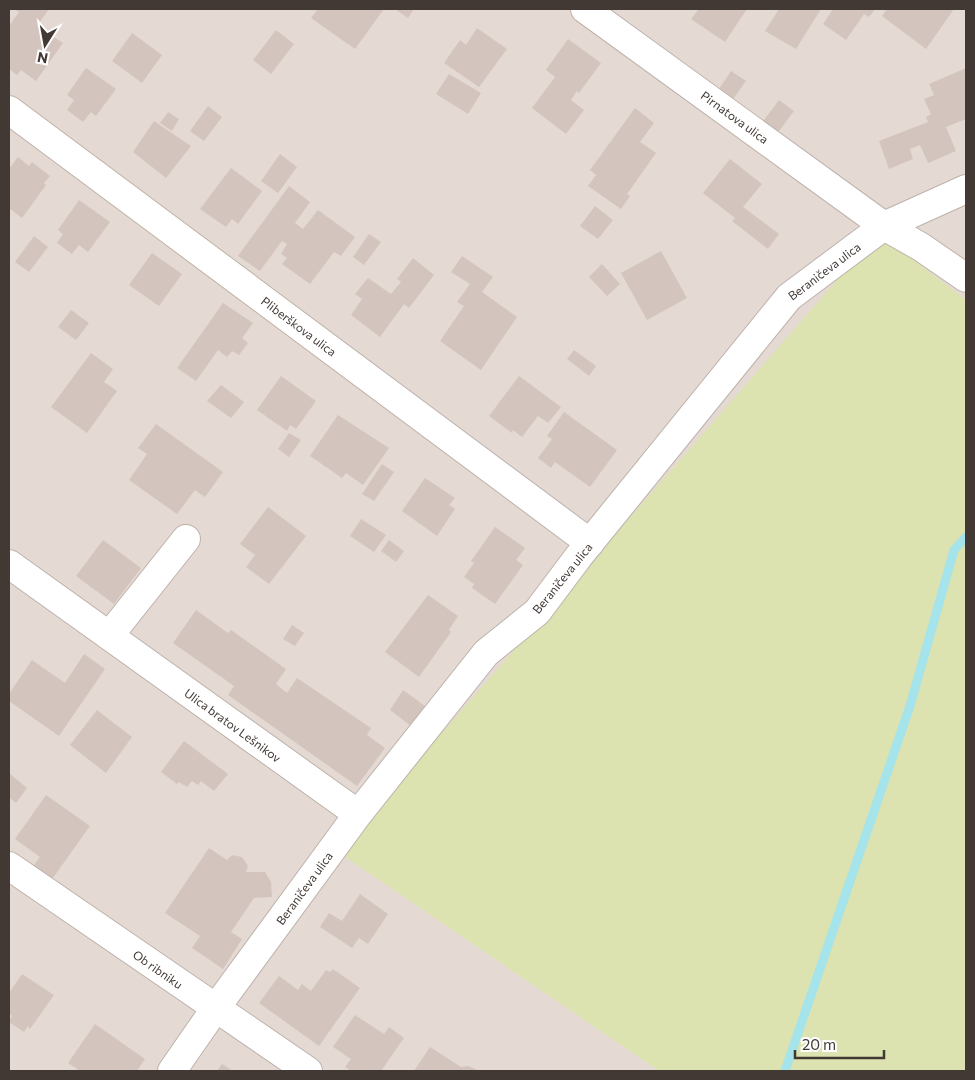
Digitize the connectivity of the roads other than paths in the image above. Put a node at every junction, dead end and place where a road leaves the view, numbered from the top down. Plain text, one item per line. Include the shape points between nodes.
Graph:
1 (585, 9) edge
2 (9, 110) edge
3 (966, 189) edge
4 (884, 226) junction
5 (966, 278) edge
6 (186, 539) dead end
7 (590, 542) junction
8 (9, 564) edge
9 (109, 636) junction
10 (358, 814) junction
11 (9, 866) edge
12 (215, 1009) junction
13 (172, 1071) edge
14 (308, 1071) edge

1 - 4 street, Pirnatova ulica
2 - 7 street, Pliberškova ulica
3 - 4 street, Beraničeva ulica
4 - 5 street, Pirnatova ulica
4 - 7 street, Beraničeva ulica via 789,297
6 - 9 street
7 - 10 street, Beraničeva ulica via 537,612 486,653
8 - 9 street, Ulica bratov Lešnikov
9 - 10 street, Ulica bratov Lešnikov
10 - 12 street, Beraničeva ulica
11 - 12 street, Ob ribniku
12 - 13 street, Beraničeva ulica
12 - 14 street, Ob ribniku

